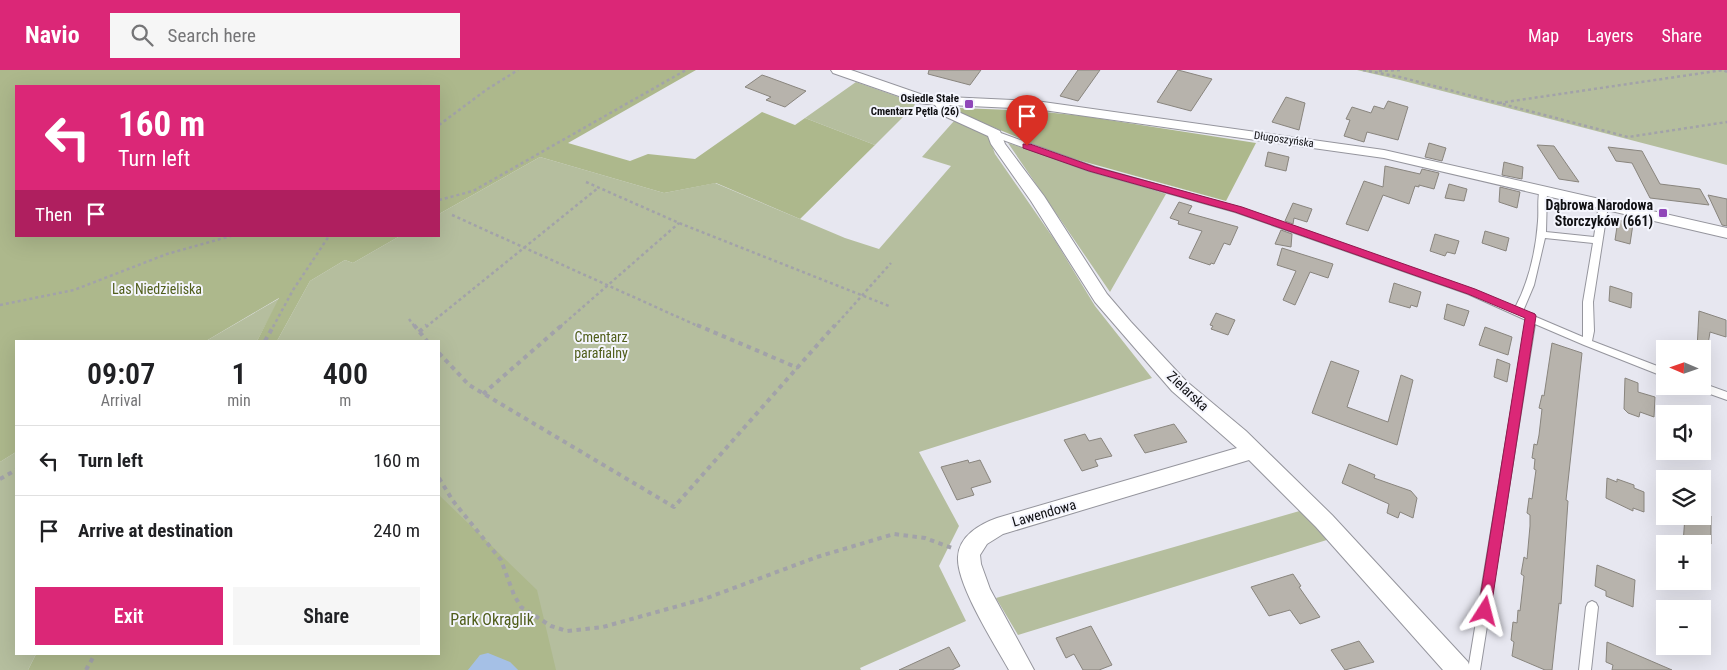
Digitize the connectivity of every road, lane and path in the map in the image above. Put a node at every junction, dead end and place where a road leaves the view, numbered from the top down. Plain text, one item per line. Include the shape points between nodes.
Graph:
1 (518, 70) edge
2 (686, 70) edge
3 (838, 70) edge
4 (1362, 70) edge
5 (1402, 70) edge
6 (1380, 71) edge
7 (1386, 71) edge
8 (1374, 72) junction
9 (1727, 72) edge
10 (1400, 78) junction
11 (940, 102) junction
12 (1496, 104) junction
13 (1727, 122) edge
14 (440, 124) edge
15 (995, 134) junction
16 (586, 182) dead end
17 (598, 188) junction
18 (1543, 190) junction
19 (440, 200) edge
20 (1603, 204) junction
21 (452, 215) dead end
22 (679, 223) junction
23 (1727, 232) edge
24 (1540, 234) junction
25 (227, 237) edge
26 (328, 237) edge
27 (1598, 240) junction
28 (524, 247) junction
29 (891, 263) dead end
30 (608, 285) junction
31 (862, 295) junction
32 (0, 305) edge
33 (889, 306) dead end
34 (1518, 311) junction
35 (1531, 316) junction
36 (409, 319) dead end
37 (419, 332) junction
38 (267, 340) edge
39 (426, 340) edge
40 (1587, 343) junction
41 (440, 354) edge
42 (798, 368) junction
43 (1656, 370) edge
44 (1711, 390) edge
45 (483, 394) junction
46 (1727, 396) edge
47 (1253, 451) junction
48 (15, 471) edge
49 (0, 479) edge
50 (440, 480) edge
51 (968, 557) junction
52 (1592, 607) dead end
53 (94, 655) edge
54 (86, 670) edge
55 (1022, 670) edge
56 (1459, 670) edge
57 (1474, 670) edge
58 (1585, 670) edge

1 - 14 path
2 - 19 path via 473,191
3 - 11 street, Długoszyńska
4 - 8 path
5 - 7 path
6 - 7 path
6 - 8 path
7 - 10 path
8 - 10 path
9 - 12 path via 1723,70
10 - 12 path
11 - 15 street via 947,112
11 - 18 street, Długoszyńska via 1036,105 1384,154
12 - 13 path via 1628,137
15 - 34 lane via 1092,169 1266,219
15 - 47 street, Zielarska via 998,144 1038,199 1101,298 1179,386
16 - 17 path
17 - 22 path
17 - 28 path
18 - 20 street, Długoszyńska
18 - 24 lane
20 - 23 street, Długoszyńska
20 - 27 lane
21 - 28 path
22 - 30 path
22 - 31 path
24 - 27 lane
24 - 34 lane via 1535,271
25 - 32 path via 167,254 74,290
26 - 38 path via 293,290
27 - 40 lane via 1588,302
28 - 30 path
28 - 37 path
29 - 31 path
30 - 42 path
30 - 45 path
31 - 33 path
31 - 42 path
34 - 35 lane
35 - 40 lane
35 - 57 lane
36 - 37 path
37 - 39 path
40 - 43 lane
41 - 45 path via 469,386
42 - 45 path via 674,507
44 - 46 lane
47 - 51 street, Lawendowa via 997,526 976,539
47 - 56 street, Zielarska via 1324,521
48 - 49 path
50 - 51 path via 453,501 502,560 521,607 550,626 567,631 603,627 707,598 817,557 894,534 945,544
51 - 55 street via 973,578
52 - 58 lane
53 - 54 path

